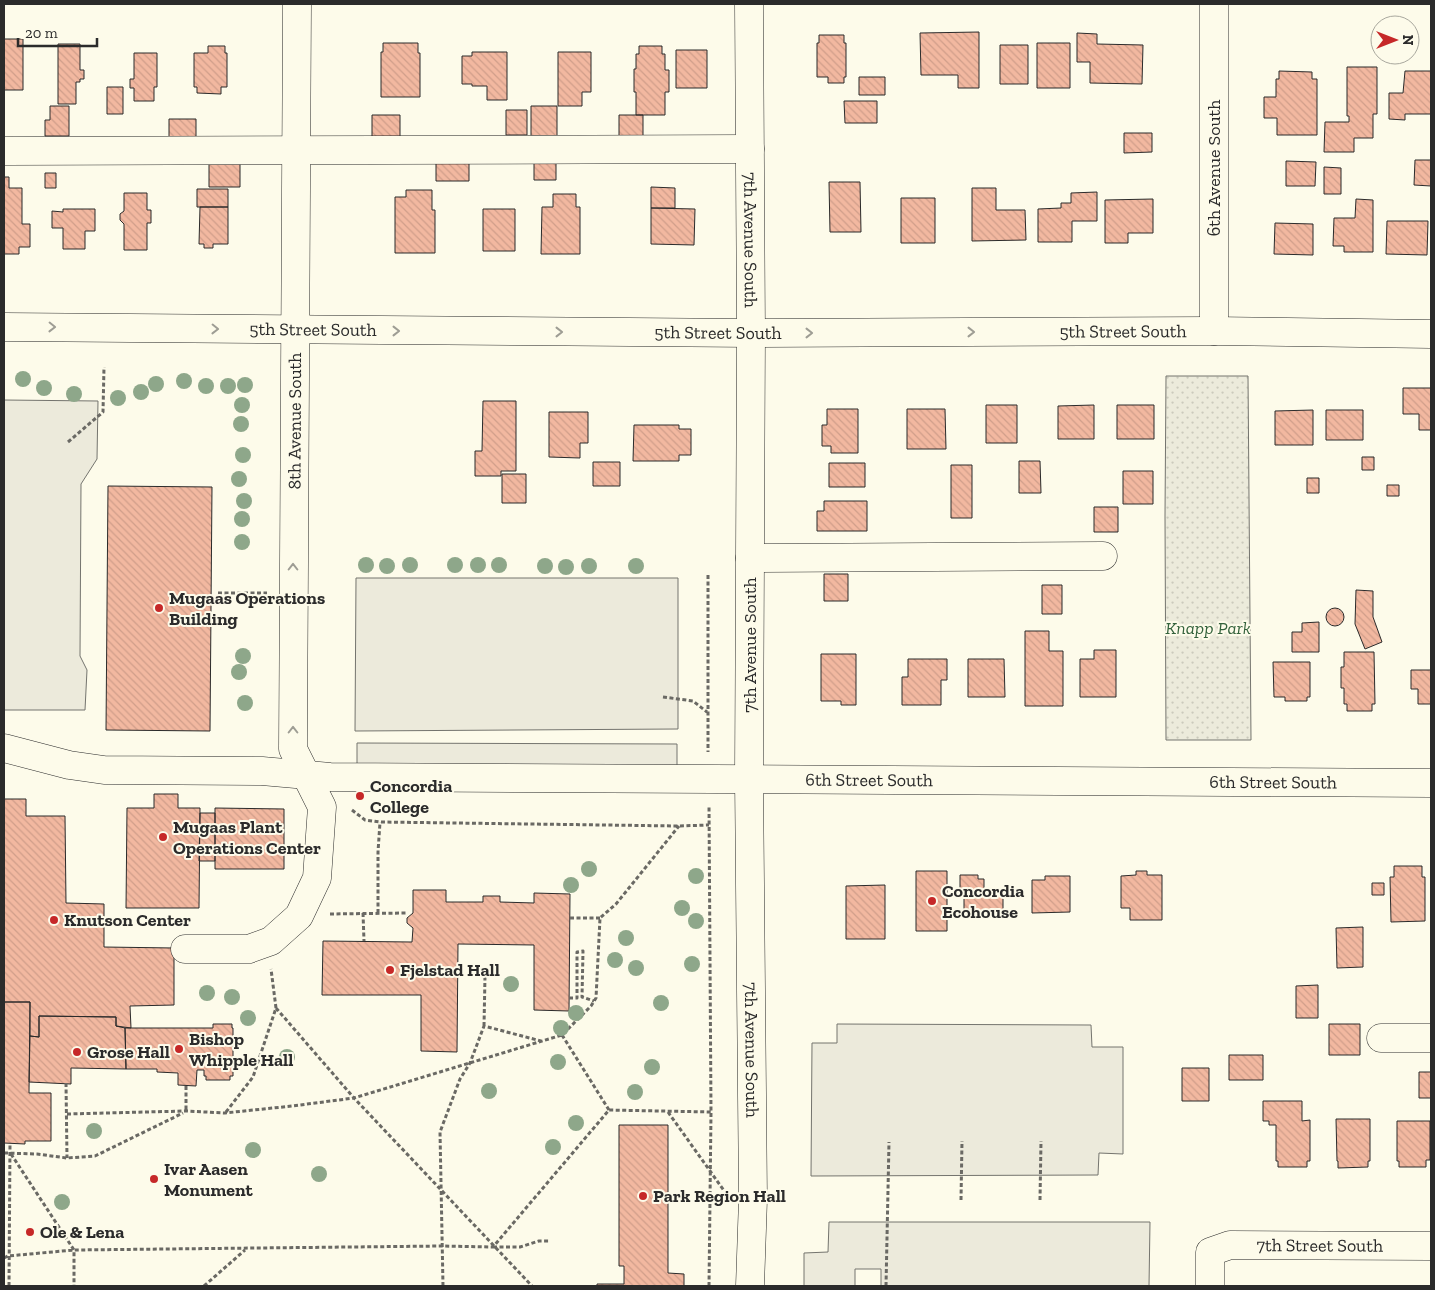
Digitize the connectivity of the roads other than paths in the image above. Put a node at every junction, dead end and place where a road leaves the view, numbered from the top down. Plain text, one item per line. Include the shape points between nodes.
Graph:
1 (297, 4) edge
2 (750, 4) edge
3 (1214, 4) edge
4 (750, 148) junction
5 (4, 151) edge
6 (297, 151) junction
7 (4, 327) edge
8 (295, 330) junction
9 (1214, 331) junction
10 (751, 333) junction
11 (1431, 334) edge
12 (1103, 556) dead end
13 (750, 558) junction
14 (4, 748) edge
15 (307, 775) junction
16 (749, 779) junction
17 (1431, 783) edge
18 (185, 950) dead end
19 (1381, 1038) dead end
20 (1431, 1038) edge
21 (1431, 1246) edge
22 (750, 1286) edge
23 (1210, 1286) edge

1 - 6 street, 8th Avenue South
2 - 4 street, 7th Avenue South
3 - 9 street, 6th Avenue South
4 - 6 street
4 - 10 street, 7th Avenue South
5 - 6 street
6 - 8 street, 8th Avenue South
7 -> 8 street, 5th Street South
8 -> 10 street, 5th Street South
15 -> 8 street, 8th Avenue South via 293,749
10 -> 9 street, 5th Street South
9 - 11 street, 5th Street South
10 - 13 street, 7th Avenue South
12 - 13 street
13 - 16 street, 7th Avenue South
14 - 15 street, 6th Street South via 69,765 104,770 262,771
15 - 16 street, 6th Street South
15 - 18 street, 8th Avenue South via 322,806 317,878 299,916 271,941 249,949
16 - 17 street, 6th Street South
16 - 22 street, 7th Avenue South via 753,1199
19 - 20 street
21 - 23 street, 7th Street South via 1230,1245 1210,1252

